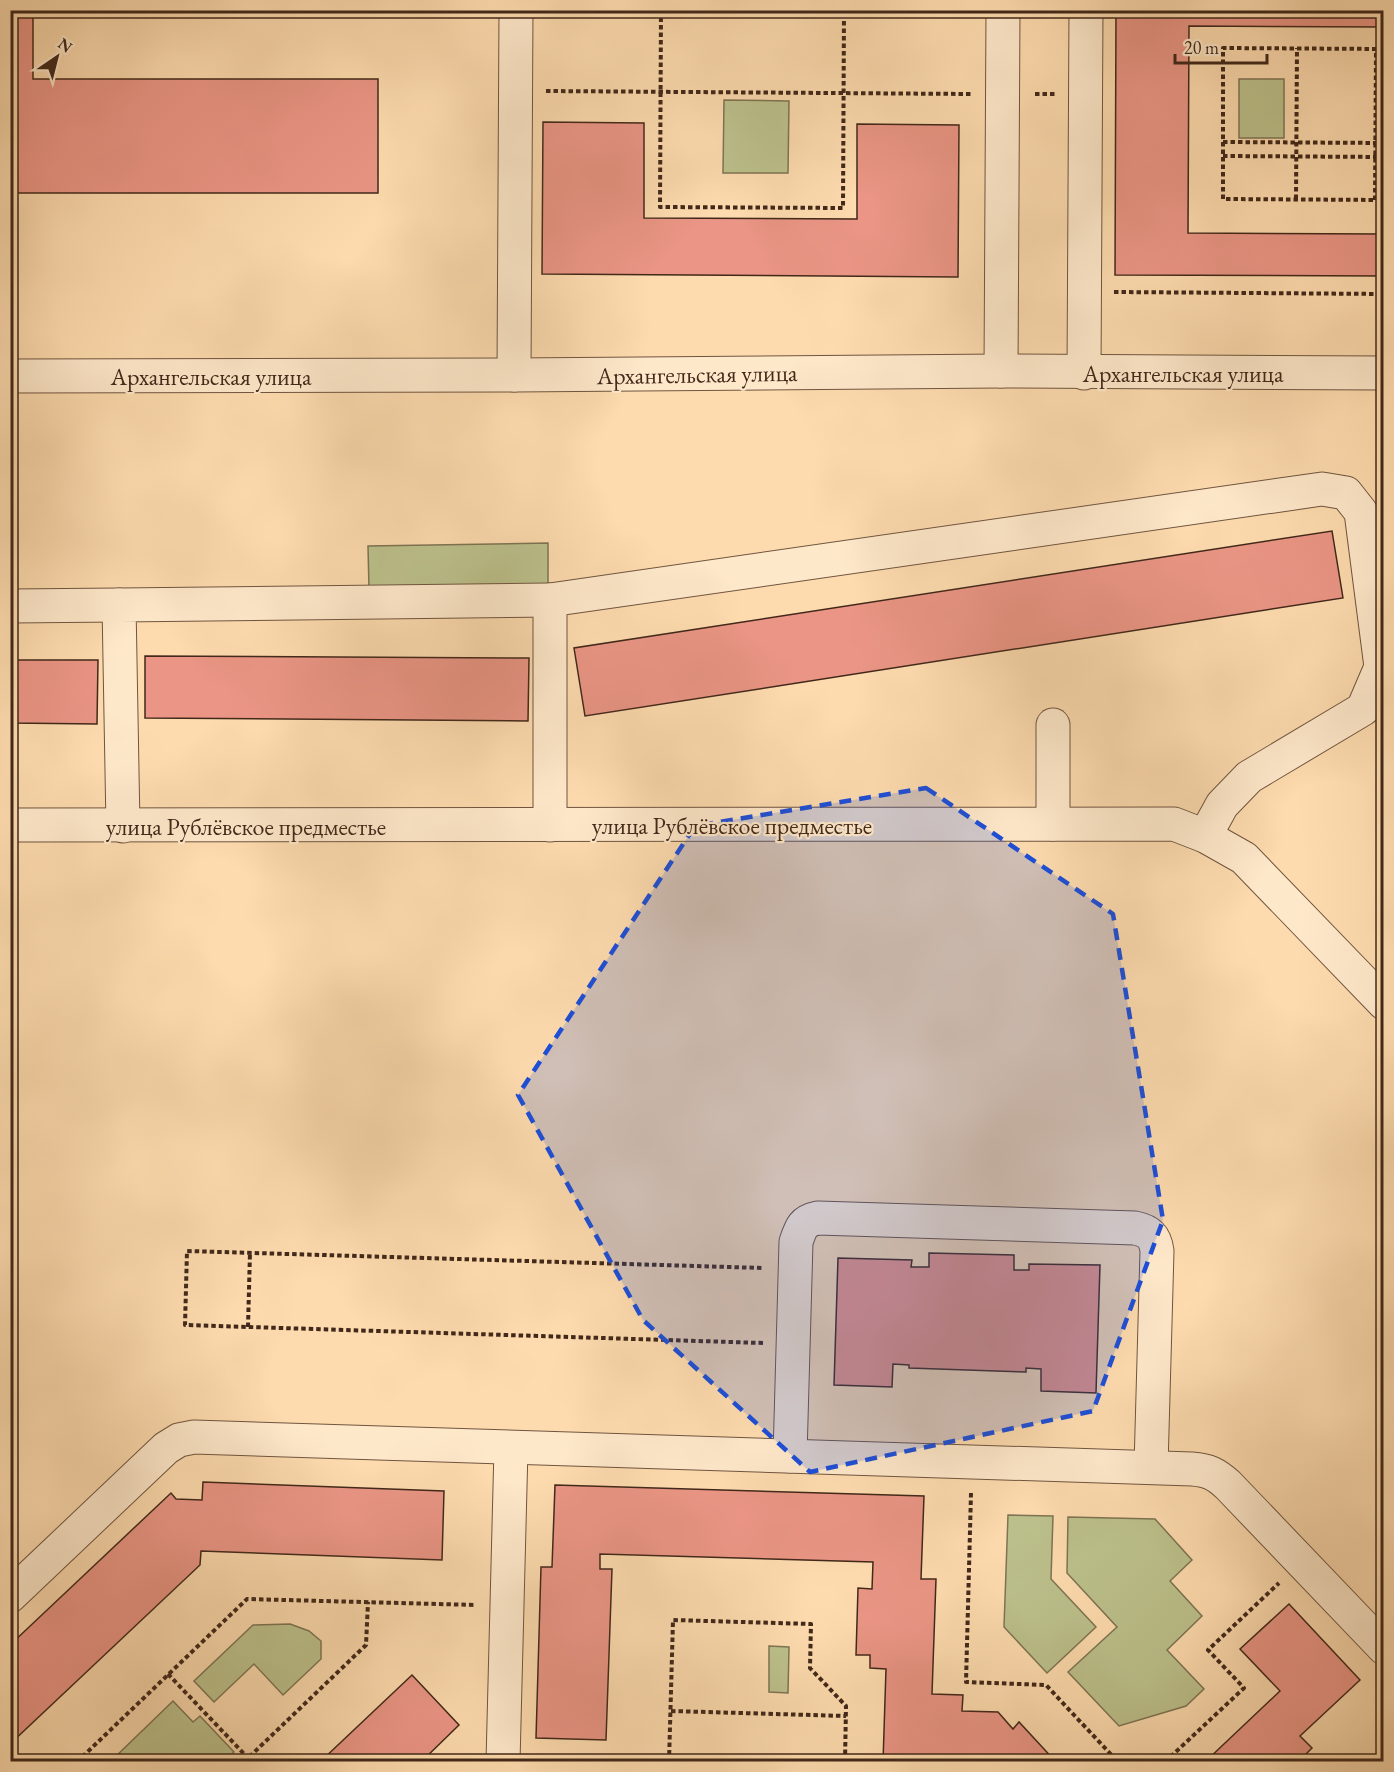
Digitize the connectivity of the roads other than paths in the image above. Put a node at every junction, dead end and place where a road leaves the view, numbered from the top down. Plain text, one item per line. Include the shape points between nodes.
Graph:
1 (516, 10) edge
2 (1003, 10) edge
3 (1086, 10) edge
4 (1001, 371) junction
5 (1084, 373) junction
6 (1383, 373) edge
7 (514, 375) junction
8 (10, 376) edge
9 (550, 600) junction
10 (119, 605) junction
11 (10, 606) edge
12 (1053, 725) dead end
13 (1053, 824) junction
14 (10, 825) edge
15 (550, 825) junction
16 (123, 826) junction
17 (1205, 836) junction
18 (1383, 1003) edge
19 (511, 1448) junction
20 (790, 1456) junction
21 (1151, 1467) junction
22 (10, 1596) edge
23 (1383, 1648) edge
24 (503, 1761) edge

1 - 7 street
2 - 4 street
3 - 5 street
4 - 5 street, Архангельская улица
4 - 7 street, Архангельская улица
5 - 6 street, Архангельская улица
7 - 8 street, Архангельская улица
9 - 10 street
9 - 15 street
9 - 17 street via 1322,489 1346,493 1361,512 1381,667 1363,708 1249,777 1222,805
10 - 11 street
10 - 16 street
12 - 13 street
13 - 15 street, улица Рублёвское предместье
13 - 17 street, улица Рублёвское предместье via 1174,824
14 - 16 street, улица Рублёвское предместье
15 - 16 street, улица Рублёвское предместье
17 - 18 street, улица Рублёвское предместье via 1244,858
19 - 20 street
19 - 22 street via 194,1437 179,1440
19 - 24 street
20 - 21 street
20 - 21 street via 796,1242 808,1220 1123,1227 1147,1231 1155,1240 1157,1251
21 - 23 street via 1207,1470 1217,1475

